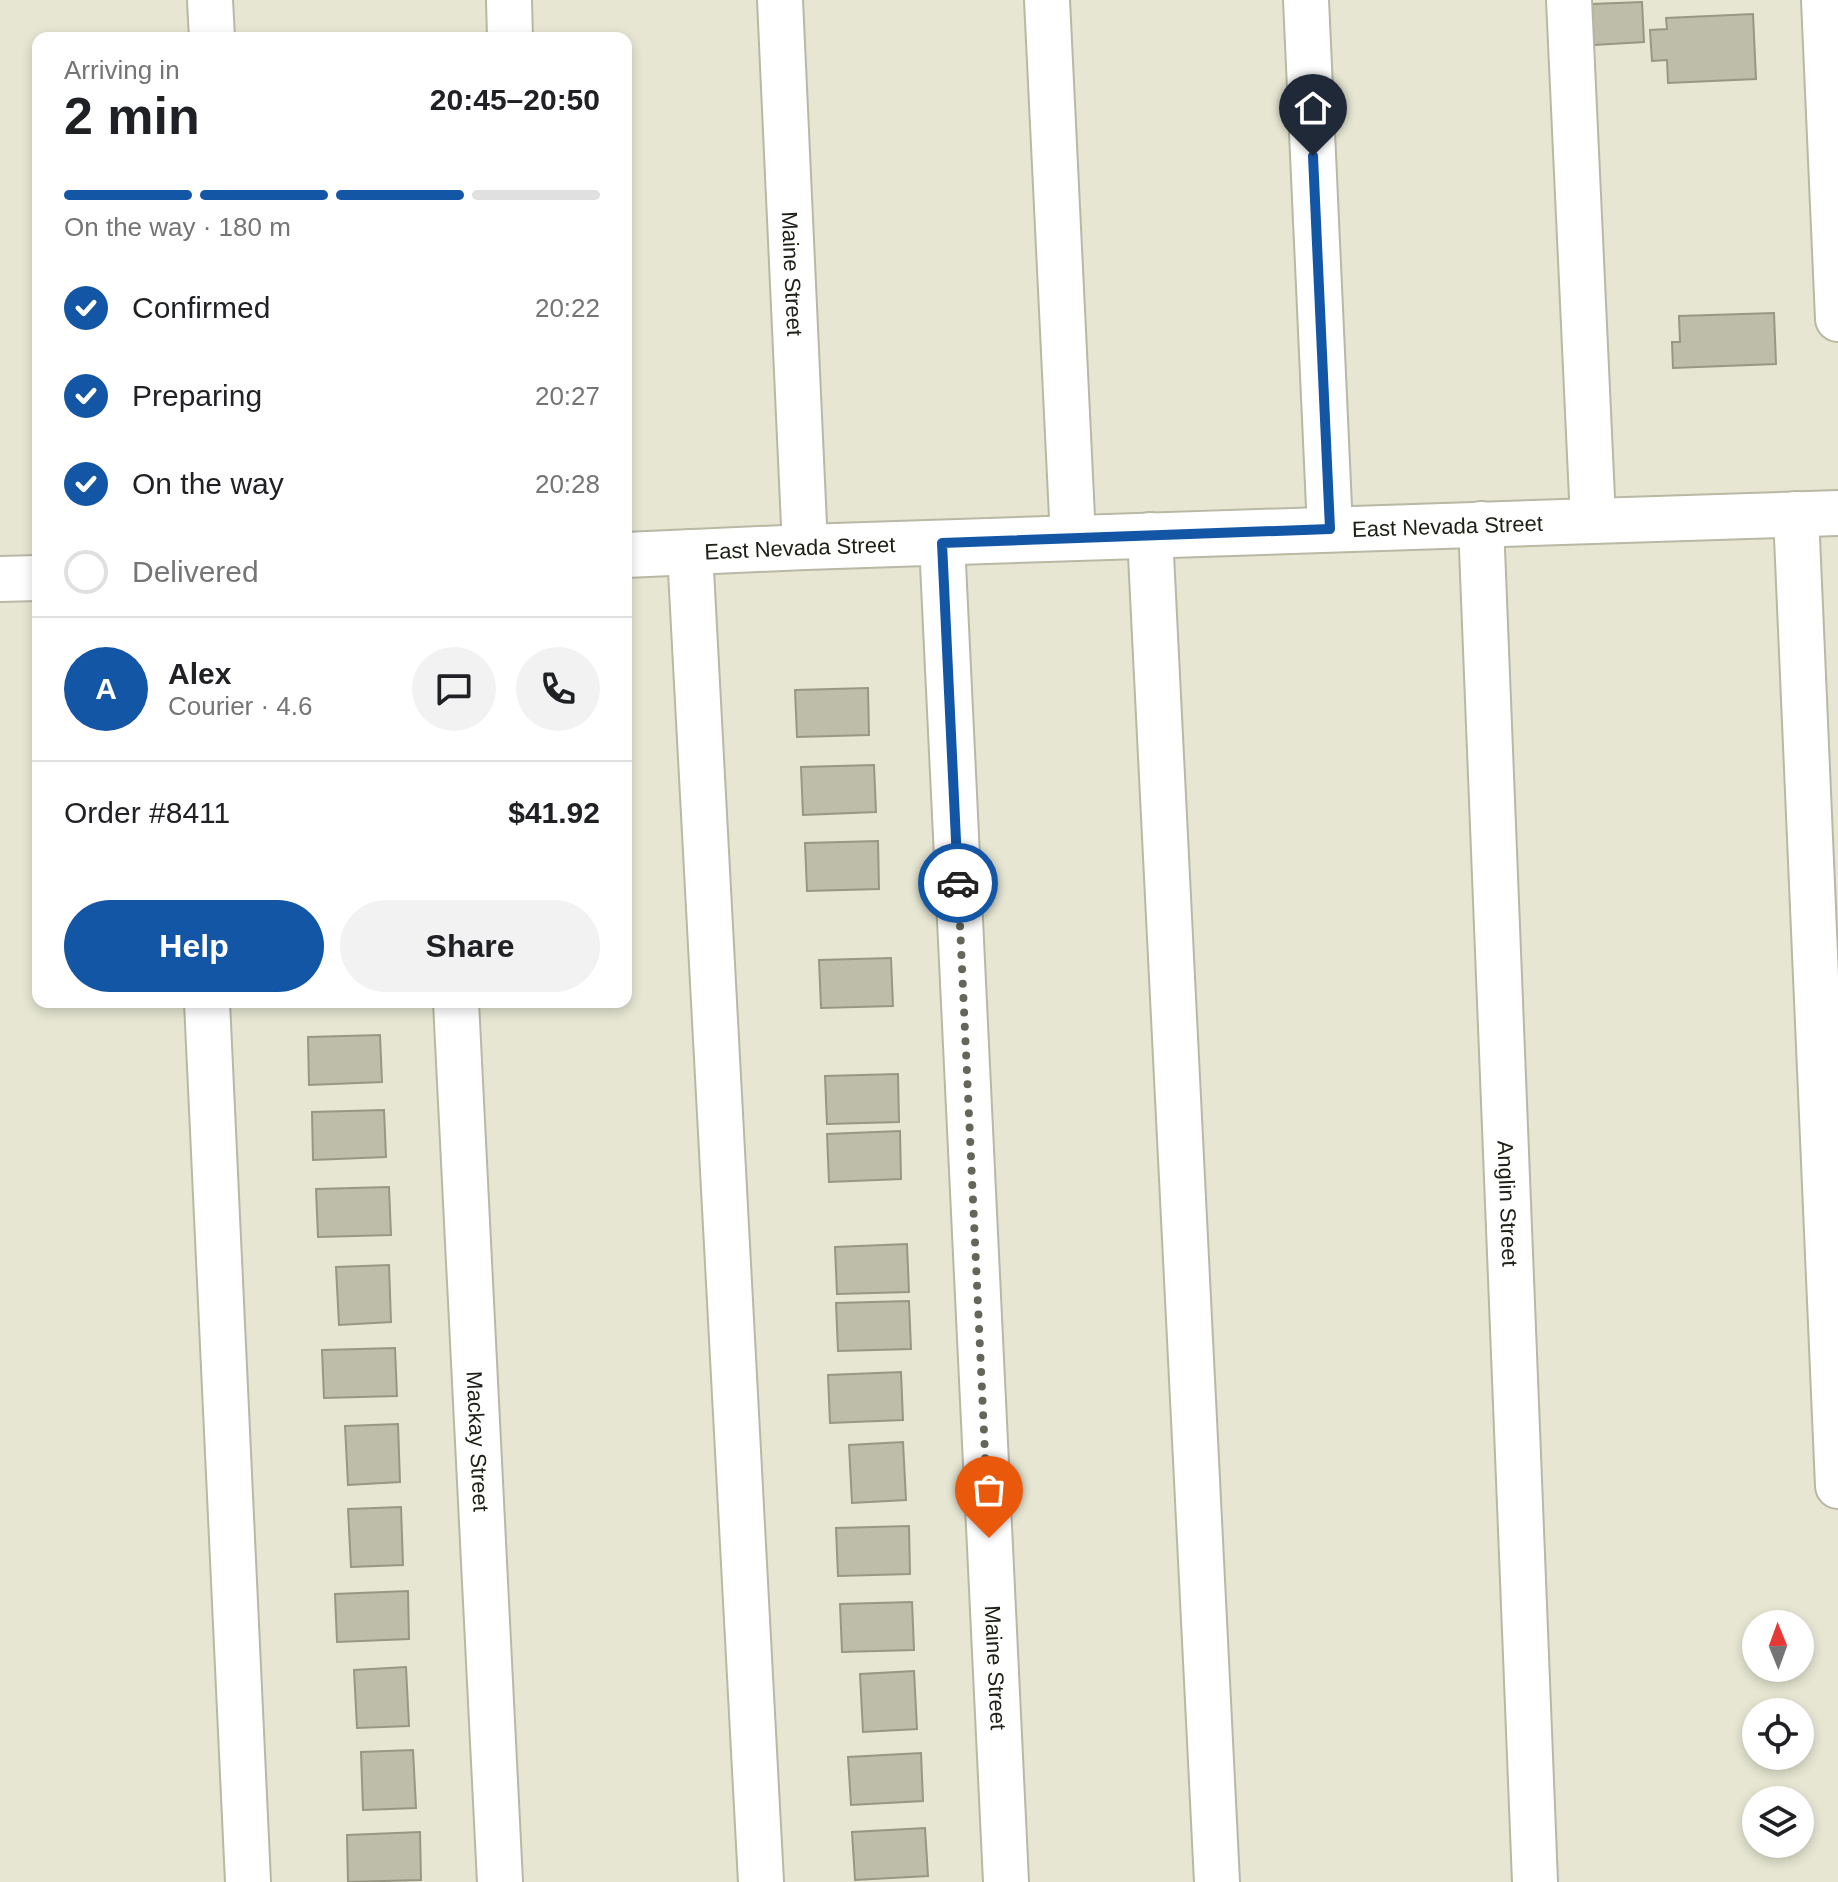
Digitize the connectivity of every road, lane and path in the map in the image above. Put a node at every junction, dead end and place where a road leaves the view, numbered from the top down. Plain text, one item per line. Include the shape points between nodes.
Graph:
1 (210, 0) edge
2 (509, 0) edge
3 (780, 0) edge
4 (1047, 0) edge
5 (1306, 0) edge
6 (1569, 0) edge
7 (1824, 0) edge
8 (212, 32) edge
9 (510, 32) edge
10 (1838, 319) edge
11 (1817, 513) edge
12 (1593, 520) junction
13 (1481, 524) junction
14 (1330, 529) junction
15 (1150, 535) junction
16 (1073, 538) junction
17 (942, 543) junction
18 (805, 547) junction
19 (690, 552) junction
20 (632, 555) edge
21 (32, 578) edge
22 (0, 579) edge
23 (207, 1008) edge
24 (456, 1008) edge
25 (1838, 1486) edge
26 (248, 1882) edge
27 (500, 1882) edge
28 (761, 1882) edge
29 (1006, 1882) edge
30 (1217, 1882) edge
31 (1535, 1882) edge

1 - 8 street
2 - 9 street
3 - 18 street, Maine Street
4 - 16 street
5 - 14 street
6 - 12 street
7 - 10 street
11 - 12 street, East Nevada Street
11 - 25 street
12 - 13 street, East Nevada Street
13 - 14 street, East Nevada Street
13 - 31 street, Anglin Street
14 - 15 street, East Nevada Street
15 - 16 street, East Nevada Street
15 - 30 street
16 - 17 street, East Nevada Street
17 - 18 street, East Nevada Street
17 - 29 street, Maine Street
18 - 19 street, East Nevada Street
19 - 20 street, East Nevada Street
19 - 28 street
21 - 22 street
23 - 26 street
24 - 27 street, Mackay Street

